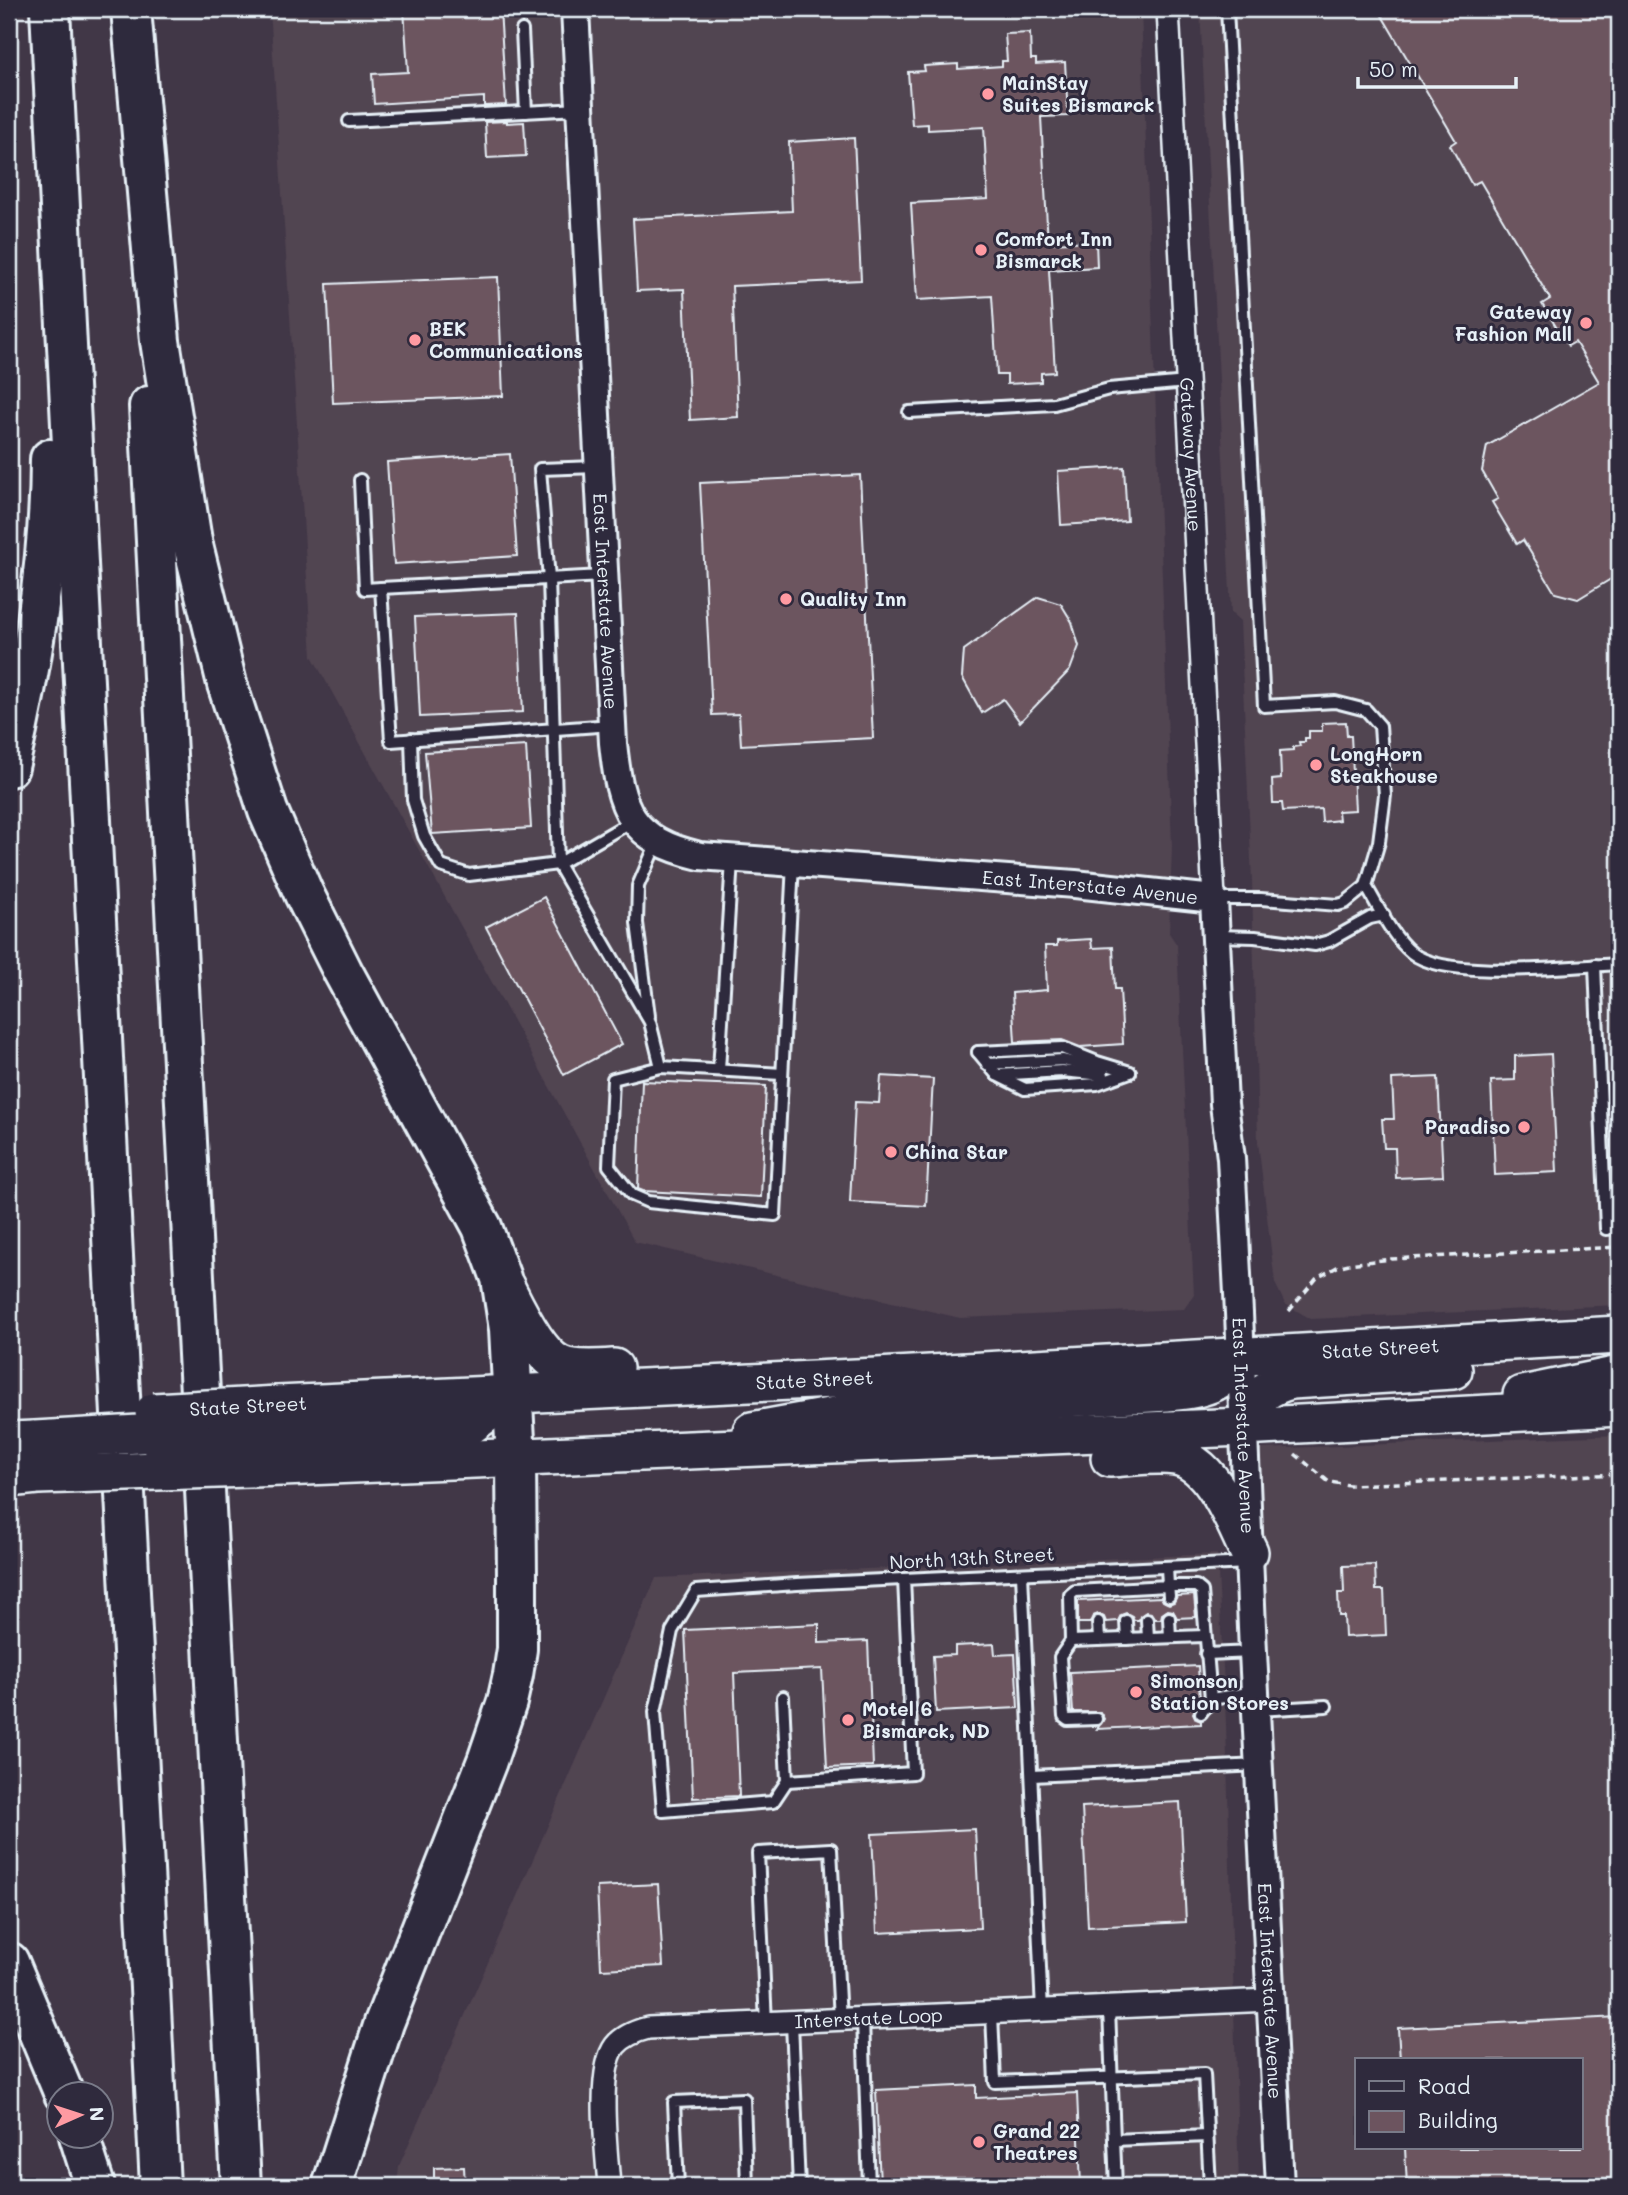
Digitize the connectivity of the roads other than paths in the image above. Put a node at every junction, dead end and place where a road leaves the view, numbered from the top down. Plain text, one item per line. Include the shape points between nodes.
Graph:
1 (40, 9) edge
2 (50, 9) edge
3 (130, 9) edge
4 (575, 9) edge
5 (1168, 9) edge
6 (1227, 9) edge
7 (522, 30) dead end
8 (580, 109) junction
9 (526, 112) junction
10 (349, 121) dead end
11 (1187, 382) junction
12 (909, 412) dead end
13 (597, 467) junction
14 (360, 480) dead end
15 (603, 576) junction
16 (549, 579) junction
17 (381, 588) junction
18 (612, 726) junction
19 (555, 730) junction
20 (411, 739) junction
21 (9, 768) edge
22 (634, 820) junction
23 (657, 842) junction
24 (732, 858) junction
25 (558, 863) junction
26 (793, 863) junction
27 (1366, 886) junction
28 (1214, 899) junction
29 (1384, 915) junction
30 (1216, 936) junction
31 (1619, 964) edge
32 (1595, 965) junction
33 (650, 1022) junction
34 (986, 1064) junction
35 (661, 1067) junction
36 (719, 1070) junction
37 (1130, 1072) junction
38 (782, 1074) junction
39 (1619, 1228) edge
40 (500, 1278) junction
41 (1619, 1335) edge
42 (1241, 1357) junction
43 (1619, 1357) edge
44 (1138, 1363) junction
45 (1619, 1375) edge
46 (513, 1393) junction
47 (1619, 1407) edge
48 (1447, 1416) junction
49 (1243, 1427) junction
50 (280, 1435) junction
51 (22, 1448) edge
52 (676, 1452) junction
53 (516, 1458) junction
54 (1249, 1557) junction
55 (1167, 1567) junction
56 (1022, 1574) junction
57 (904, 1579) junction
58 (1168, 1591) junction
59 (1169, 1618) dead end
60 (1147, 1620) dead end
61 (1126, 1621) dead end
62 (1098, 1622) dead end
63 (1204, 1636) junction
64 (1170, 1637) junction
65 (1148, 1638) junction
66 (1128, 1639) junction
67 (1099, 1640) junction
68 (1071, 1641) junction
69 (1253, 1652) junction
70 (1206, 1654) junction
71 (783, 1697) dead end
72 (1211, 1699) junction
73 (1256, 1701) junction
74 (1326, 1706) dead end
75 (1201, 1713) dead end
76 (1097, 1719) dead end
77 (1259, 1765) junction
78 (1032, 1776) junction
79 (787, 1781) junction
80 (9, 1962) edge
81 (1270, 2000) junction
82 (1109, 2008) junction
83 (1042, 2011) junction
84 (992, 2014) junction
85 (840, 2020) junction
86 (863, 2020) junction
87 (792, 2023) junction
88 (766, 2024) junction
89 (1113, 2077) junction
90 (58, 2080) edge
91 (1207, 2136) junction
92 (1114, 2140) junction
93 (83, 2150) edge
94 (95, 2186) edge
95 (160, 2186) edge
96 (241, 2186) edge
97 (332, 2186) edge
98 (609, 2186) edge
99 (678, 2186) edge
100 (747, 2186) edge
101 (799, 2186) edge
102 (869, 2186) edge
103 (1116, 2186) edge
104 (1210, 2186) edge
105 (1280, 2186) edge

1 - 21 highway via 50,483 39,604
2 - 95 highway
3 - 40 highway via 160,341 192,541 239,728 304,894 482,1227
3 - 96 highway
4 - 8 street, East Interstate Avenue
5 - 11 street, Gateway Avenue
6 - 27 lane via 1264,706 1335,702 1366,710 1380,726 1385,795 1379,842
7 - 9 lane
8 - 9 lane
8 - 13 street, East Interstate Avenue
9 - 10 lane
11 - 12 lane via 1109,389 1054,404
11 - 28 street, Gateway Avenue
13 - 15 street, East Interstate Avenue
13 - 16 lane via 541,469
14 - 17 lane via 365,589
15 - 16 lane
15 - 18 street, East Interstate Avenue
16 - 17 lane
16 - 19 lane
17 - 20 lane via 391,741
18 - 19 lane
18 - 22 street, East Interstate Avenue via 620,788
19 - 20 lane
19 - 25 lane
20 - 25 lane via 413,800 424,835 441,866 469,875
22 - 23 street, East Interstate Avenue
22 - 25 lane
23 - 24 street, East Interstate Avenue via 700,856
23 - 33 lane via 638,886 637,923
24 - 26 street, East Interstate Avenue
24 - 36 lane
25 - 33 lane
26 - 28 street, East Interstate Avenue
26 - 38 lane
27 - 28 lane via 1338,905
27 - 29 lane
28 - 30 street, East Interstate Avenue
29 - 30 lane via 1315,945
29 - 32 lane via 1410,951 1443,967
30 - 42 street, East Interstate Avenue
31 - 32 lane
32 - 39 lane via 1606,1229
33 - 35 lane
34 - 37 lane via 1063,1060
34 - 37 lane via 1025,1089 1097,1084
34 - 37 lane via 978,1052 1062,1048
35 - 36 lane
35 - 38 lane via 613,1079 609,1166 632,1195 648,1202 775,1215
36 - 38 lane
40 - 44 highway via 538,1345 559,1364 589,1369 1079,1347
40 - 46 highway
41 - 42 highway, State Street
42 - 44 highway, State Street
42 - 49 street, East Interstate Avenue
42 - 52 highway via 1217,1383 1200,1389 874,1409 732,1435
43 - 49 highway via 1291,1380 1271,1385 1257,1397
44 - 46 highway, State Street
45 - 48 highway via 1544,1389
46 - 50 highway, State Street via 440,1397
46 - 50 highway via 468,1427 446,1433
46 - 53 highway
47 - 48 highway, State Street
48 - 49 highway, State Street
49 - 52 highway, State Street
49 - 54 street, East Interstate Avenue
50 - 51 highway, State Street, bridge
50 - 51 highway, State Street, bridge
50 - 53 highway, State Street
52 - 53 highway, State Street
52 - 54 highway via 818,1469 1177,1457 1199,1468 1217,1488
53 - 97 highway via 517,1649 507,1702 384,2023
54 - 55 lane, North 13th Street
54 - 69 street, East Interstate Avenue
55 - 56 lane, North 13th Street
55 - 58 lane
56 - 57 lane, North 13th Street
56 - 78 lane
57 - 79 lane via 913,1773
57 - 79 lane, North 13th Street via 696,1591 672,1631 655,1712 663,1811 773,1802
58 - 63 lane via 1196,1586 1202,1591
58 - 68 lane via 1097,1595 1075,1591 1070,1595
59 - 64 lane
60 - 65 lane
61 - 66 lane
62 - 67 lane
63 - 64 lane
63 - 70 lane
64 - 65 lane
65 - 66 lane
66 - 67 lane
67 - 68 lane
68 - 76 lane via 1060,1657 1064,1717
69 - 70 lane
69 - 73 street, East Interstate Avenue
70 - 72 lane
71 - 79 lane
72 - 73 lane
72 - 75 lane
73 - 74 lane
73 - 77 street, East Interstate Avenue
77 - 78 lane
77 - 81 street, East Interstate Avenue
78 - 83 lane
80 - 90 highway
81 - 82 street, Interstate Loop
81 - 105 street, East Interstate Avenue
82 - 83 street, Interstate Loop
82 - 89 lane
83 - 84 street, Interstate Loop
84 - 86 street, Interstate Loop
84 - 89 lane via 995,2082
85 - 86 street, Interstate Loop
85 - 87 street, Interstate Loop
85 - 88 lane via 831,1849 758,1853
86 - 102 lane
87 - 88 street, Interstate Loop
87 - 101 lane
88 - 98 street, Interstate Loop via 648,2028 615,2046 604,2084
89 - 91 lane via 1204,2074
89 - 92 lane
91 - 92 lane
91 - 104 lane
92 - 103 lane
93 - 94 highway
99 - 100 lane via 674,2102 744,2098

